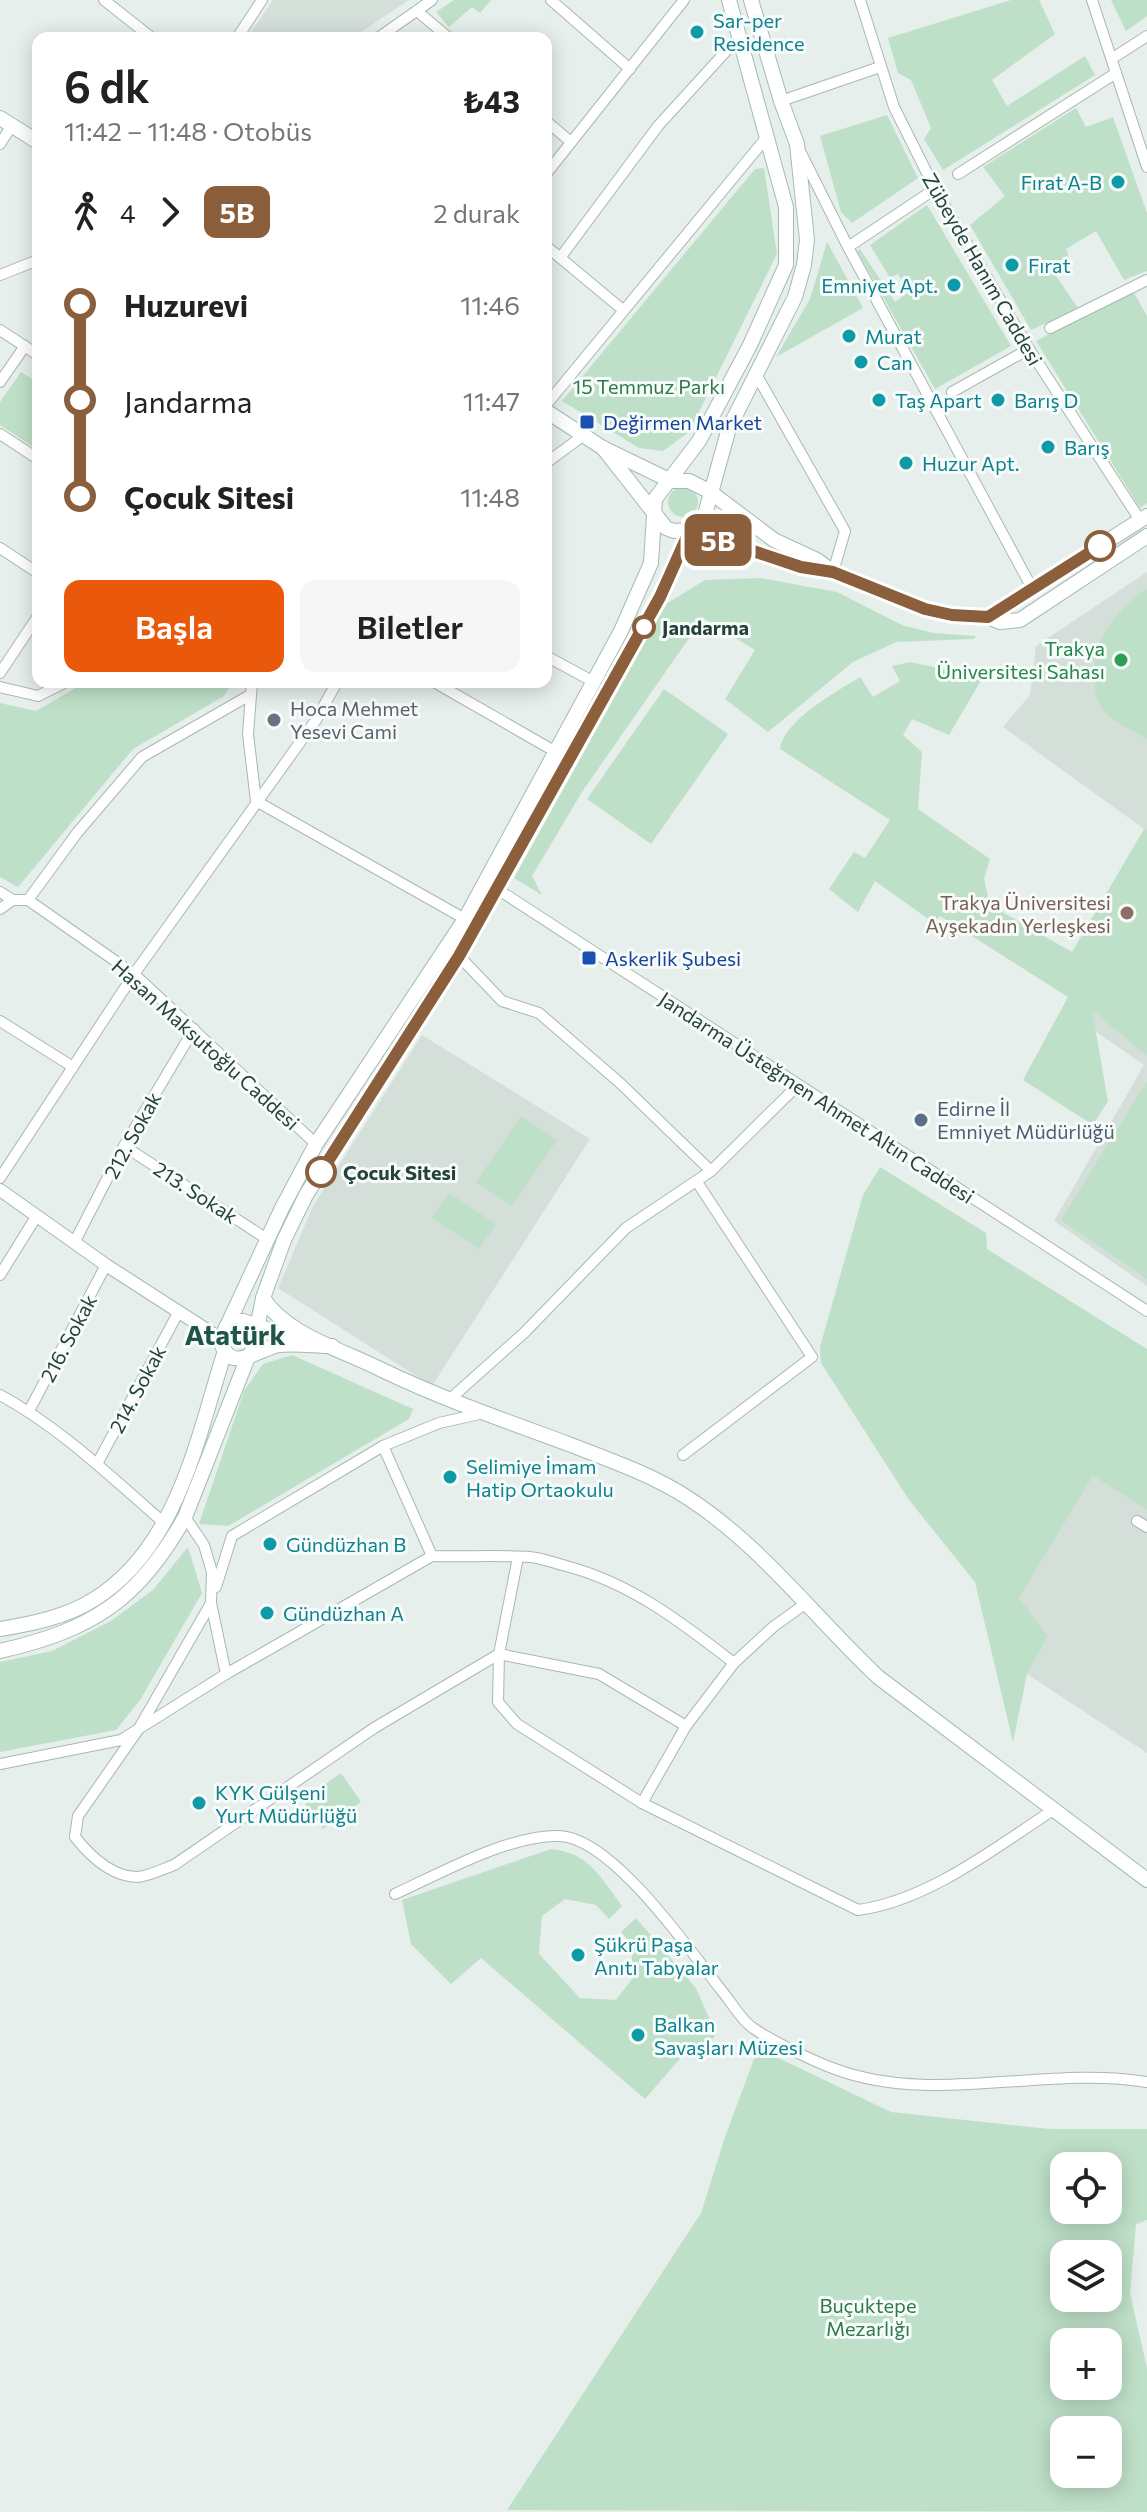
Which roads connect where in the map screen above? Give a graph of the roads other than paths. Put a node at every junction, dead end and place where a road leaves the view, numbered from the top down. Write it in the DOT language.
graph roads {
  1 [pos="104,0"];
  2 [pos="262,0"];
  3 [pos="432,0"];
  4 [pos="551,0"];
  5 [pos="684,0"];
  6 [pos="729,0"];
  7 [pos="751,0"];
  8 [pos="860,0"];
  9 [pos="1092,0"];
  10 [pos="417,11"];
  11 [pos="144,32"];
  12 [pos="241,32"];
  13 [pos="387,32"];
  14 [pos="442,32"];
  15 [pos="1147,36"];
  16 [pos="739,37"];
  17 [pos="1113,58"];
  18 [pos="880,67"];
  19 [pos="630,69"];
  20 [pos="1116,73"];
  21 [pos="781,101"];
  22 [pos="6,121"];
  23 [pos="552,126"];
  24 [pos="32,138"];
  25 [pos="766,138"];
  26 [pos="571,142"];
  27 [pos="0,144"];
  28 [pos="797,144"];
  29 [pos="552,166"];
  30 [pos="1147,167"];
  31 [pos="958,174"];
  32 [pos="935,189"];
  33 [pos="848,247"];
  34 [pos="552,251"];
  35 [pos="560,258"];
  36 [pos="32,262"];
  37 [pos="0,275"];
  38 [pos="1147,280"];
  39 [pos="623,310"];
  40 [pos="1050,328"];
  41 [pos="0,330"];
  42 [pos="25,346"];
  43 [pos="1029,349"];
  44 [pos="32,351"];
  45 [pos="756,374"];
  46 [pos="0,382"];
  47 [pos="952,392"];
  48 [pos="552,400"];
  49 [pos="552,412"];
  50 [pos="0,434"];
  51 [pos="584,435"];
  52 [pos="603,448"];
  53 [pos="32,455"];
  54 [pos="552,459"];
  55 [pos="671,481"];
  56 [pos="709,491"];
  57 [pos="656,515"];
  58 [pos="1145,526"];
  59 [pos="690,530"];
  60 [pos="0,548"];
  61 [pos="32,569"];
  62 [pos="833,572"];
  63 [pos="1033,590"];
  64 [pos="988,617"];
  65 [pos="32,624"];
  66 [pos="552,659"];
  67 [pos="3,660"];
  68 [pos="0,673"];
  69 [pos="594,682"];
  70 [pos="0,687"];
  71 [pos="54,688"];
  72 [pos="251,688"];
  73 [pos="334,688"];
  74 [pos="444,688"];
  75 [pos="250,695"];
  76 [pos="556,752"];
  77 [pos="256,801"];
  78 [pos="492,886"];
  79 [pos="0,892"];
  80 [pos="13,900"];
  81 [pos="28,900"];
  82 [pos="0,909"];
  83 [pos="465,919"];
  84 [pos="459,956"];
  85 [pos="134,974"];
  86 [pos="0,1021"];
  87 [pos="194,1029"];
  88 [pos="73,1067"];
  89 [pos="798,1085"];
  90 [pos="316,1144"];
  91 [pos="124,1146"];
  92 [pos="711,1171"];
  93 [pos="0,1178"];
  94 [pos="697,1182"];
  95 [pos="0,1190"];
  96 [pos="36,1217"];
  97 [pos="267,1239"];
  98 [pos="74,1243"];
  99 [pos="106,1265"];
  100 [pos="0,1275"];
  101 [pos="263,1298"];
  102 [pos="1147,1311"];
  103 [pos="178,1313"];
  104 [pos="257,1328"];
  105 [pos="224,1339"];
  106 [pos="315,1346"];
  107 [pos="332,1346"];
  108 [pos="248,1357"];
  109 [pos="0,1395"];
  110 [pos="449,1400"];
  111 [pos="29,1411"];
  112 [pos="484,1413"];
  113 [pos="383,1446"];
  114 [pos="683,1455"];
  115 [pos="97,1464"];
  116 [pos="185,1517"];
  117 [pos="164,1523"];
  118 [pos="432,1556"];
  119 [pos="518,1557"];
  120 [pos="211,1603"];
  121 [pos="805,1604"];
  122 [pos="0,1629"];
  123 [pos="0,1651"];
  124 [pos="499,1654"];
  125 [pos="734,1663"];
  126 [pos="226,1674"];
  127 [pos="686,1726"];
  128 [pos="138,1730"];
  129 [pos="0,1764"];
  130 [pos="642,1803"];
  131 [pos="1053,1810"];
  132 [pos="1147,1880"];
  133 [pos="395,1894"];
  134 [pos="1147,2082"];
  1 -- 11 [label="street"];
  2 -- 12 [label="street"];
  3 -- 10 [label="street"];
  4 -- 19 [label="street"];
  5 -- 19 [label="street"];
  6 -- 16 [label="main road"];
  7 -- 21 [label="main road"];
  8 -- 18 [label="street, Zübeyde Hanım Caddesi"];
  9 -- 17 [label="street"];
  10 -- 13 [label="street"];
  10 -- 14 [label="street"];
  15 -- 17 [label="street"];
  16 -- 25 [label="main road"];
  16 -- 35 [label="street"];
  17 -- 20 [label="street"];
  18 -- 21 [label="street"];
  18 -- 32 [label="street, Zübeyde Hanım Caddesi"];
  19 -- 26 [label="street"];
  20 -- 30 [label="street"];
  20 -- 31 [label="street"];
  21 -- 28 [label="main road"];
  22 -- 24 [label="main road"];
  22 -- 27 [label="street"];
  23 -- 26 [label="street"];
  25 -- 39 [label="street"];
  25 -- 55 [label="main road"];
  26 -- 29 [label="street"];
  28 -- 33 [label="street"];
  28 -- 45 [label="main road"];
  32 -- 33 [label="street"];
  32 -- 43 [label="street, Zübeyde Hanım Caddesi"];
  33 -- 63 [label="street"];
  34 -- 35 [label="street"];
  35 -- 39 [label="street"];
  36 -- 37 [label="street"];
  38 -- 40 [label="street"];
  39 -- 48 [label="street"];
  41 -- 42 [label="street"];
  42 -- 44 [label="street"];
  42 -- 46 [label="street"];
  43 -- 47 [label="street"];
  43 -- 58 [label="street, Zübeyde Hanım Caddesi"];
  45 -- 56 [label="main road"];
  45 -- 62 [label="street"];
  49 -- 51 [label="main road"];
  50 -- 53 [label="street"];
  51 -- 52 [label="main road"];
  51 -- 54 [label="street"];
  52 -- 55 [label="main road"];
  52 -- 57 [label="main road"];
  55 -- 56 [label="main road"];
  55 -- 57 [label="main road"];
  56 -- 59 [label="main road"];
  56 -- 62 [label="main road"];
  57 -- 59 [label="main road"];
  57 -- 69 [label="main road"];
  58 -- 63 [label="main road"];
  58 -- 64 [label="main road"];
  59 -- 62 [label="main road"];
  59 -- 78 [label="main road"];
  60 -- 61 [label="street"];
  62 -- 64 [label="main road"];
  63 -- 64 [label="main road"];
  65 -- 67 [label="street"];
  66 -- 69 [label="street"];
  67 -- 68 [label="street"];
  69 -- 76 [label="main road"];
  70 -- 71 [label="street"];
  72 -- 75 [label="street"];
  73 -- 77 [label="street"];
  74 -- 76 [label="street"];
  75 -- 77 [label="street"];
  75 -- 81 [label="street"];
  76 -- 78 [label="main road"];
  77 -- 83 [label="street"];
  77 -- 85 [label="street"];
  78 -- 83 [label="main road"];
  78 -- 84 [label="main road"];
  78 -- 89 [label="street, Jandarma Üsteğmen Ahmet Altın Caddesi"];
  79 -- 80 [label="street"];
  80 -- 81 [label="street"];
  80 -- 82 [label="street"];
  81 -- 85 [label="street, Hasan Maksutoğlu Caddesi"];
  83 -- 90 [label="main road"];
  84 -- 92 [label="street"];
  84 -- 101 [label="main road"];
  85 -- 87 [label="street, Hasan Maksutoğlu Caddesi"];
  85 -- 88 [label="street"];
  86 -- 88 [label="street"];
  87 -- 90 [label="street, Hasan Maksutoğlu Caddesi"];
  87 -- 91 [label="street, 212. Sokak"];
  88 -- 93 [label="street"];
  89 -- 92 [label="street"];
  89 -- 102 [label="street, Jandarma Üsteğmen Ahmet Altın Caddesi"];
  90 -- 97 [label="main road"];
  91 -- 97 [label="street, 213. Sokak"];
  91 -- 98 [label="street, 212. Sokak"];
  92 -- 94 [label="street"];
  94 -- 110 [label="street"];
  94 -- 114 [label="street"];
  95 -- 96 [label="street"];
  96 -- 98 [label="street"];
  96 -- 100 [label="street"];
  97 -- 105 [label="main road"];
  98 -- 99 [label="street"];
  99 -- 103 [label="street"];
  99 -- 111 [label="street, 216. Sokak"];
  101 -- 104 [label="main road"];
  101 -- 107 [label="main road"];
  103 -- 105 [label="street"];
  103 -- 115 [label="street, 214. Sokak"];
  104 -- 105 [label="main road"];
  104 -- 106 [label="main road"];
  104 -- 108 [label="main road"];
  105 -- 108 [label="main road"];
  105 -- 117 [label="main road"];
  106 -- 107 [label="main road"];
  106 -- 108 [label="main road"];
  107 -- 110 [label="main road"];
  108 -- 116 [label="main road"];
  109 -- 111 [label="street"];
  110 -- 112 [label="main road"];
  111 -- 115 [label="street"];
  112 -- 113 [label="street"];
  112 -- 121 [label="main road"];
  113 -- 118 [label="street"];
  113 -- 120 [label="street"];
  115 -- 117 [label="street"];
  116 -- 120 [label="street"];
  116 -- 123 [label="main road"];
  117 -- 122 [label="main road"];
  118 -- 119 [label="street"];
  118 -- 126 [label="street"];
  119 -- 124 [label="street"];
  119 -- 125 [label="street"];
  120 -- 126 [label="street"];
  120 -- 128 [label="street"];
  121 -- 125 [label="street"];
  121 -- 131 [label="main road"];
  124 -- 127 [label="street"];
  124 -- 128 [label="street"];
  124 -- 130 [label="street"];
  125 -- 127 [label="street"];
  126 -- 128 [label="street"];
  127 -- 130 [label="street"];
  128 -- 129 [label="street"];
  130 -- 131 [label="street"];
  131 -- 132 [label="main road"];
  133 -- 134 [label="street"];
}
